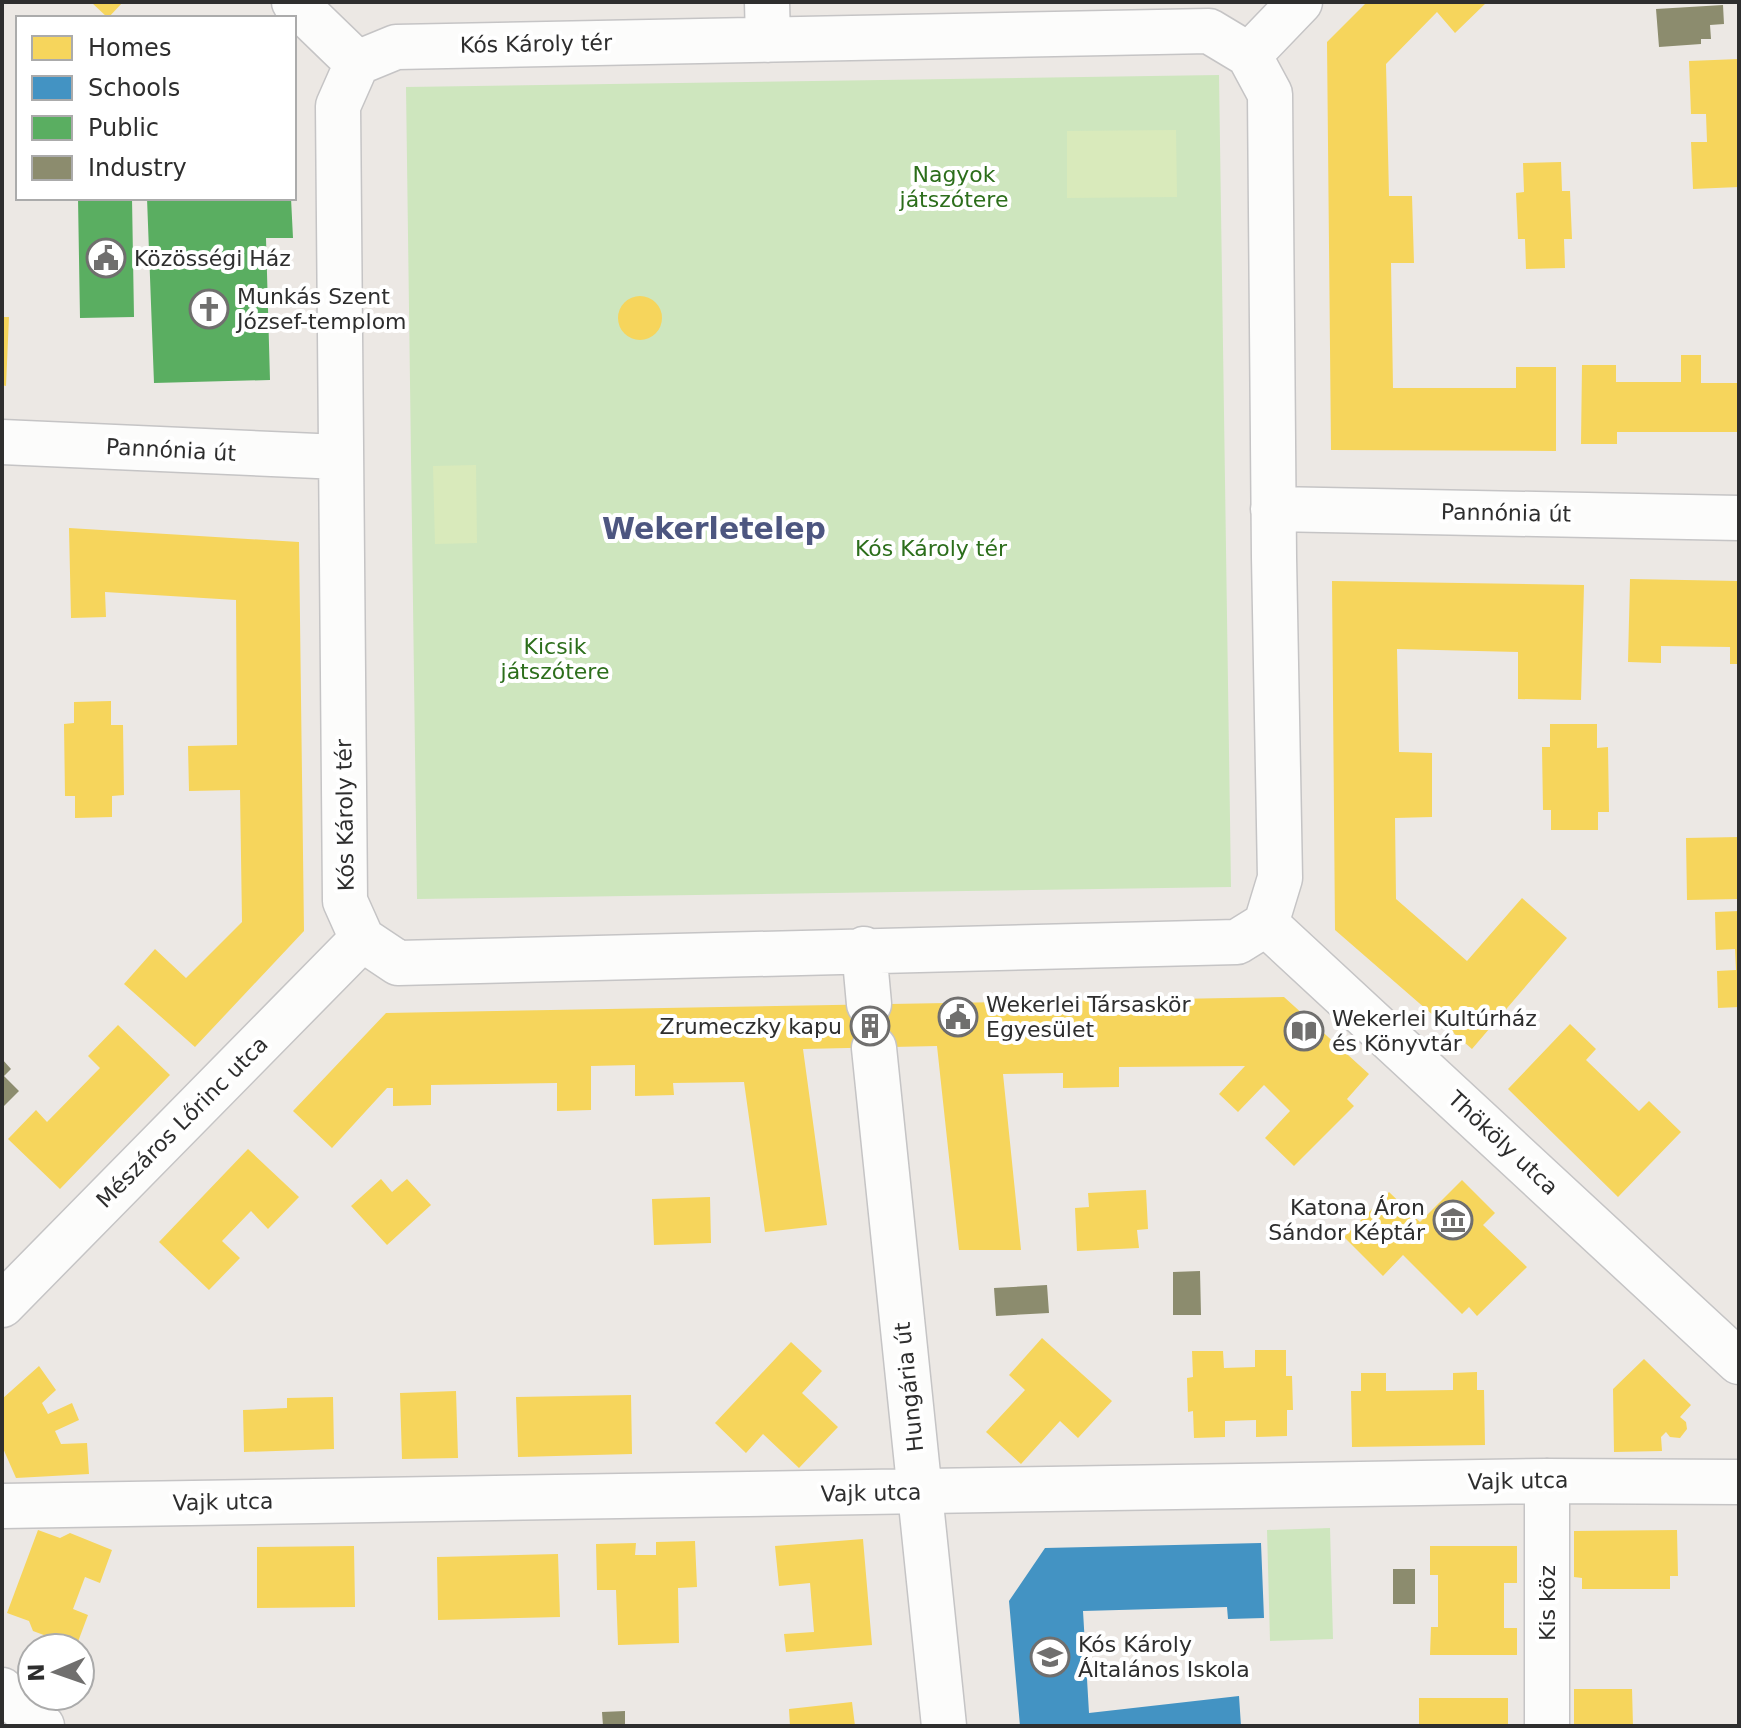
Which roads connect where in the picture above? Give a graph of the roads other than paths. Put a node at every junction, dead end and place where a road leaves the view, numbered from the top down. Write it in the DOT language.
graph roads {
  1 [pos="294,2"];
  2 [pos="1300,2"];
  3 [pos="768,21"];
  4 [pos="1249,55"];
  5 [pos="357,63"];
  6 [pos="2,442"];
  7 [pos="340,457"];
  8 [pos="1273,509"];
  9 [pos="1739,518"];
  10 [pos="1266,924"];
  11 [pos="362,939"];
  12 [pos="864,949"];
  13 [pos="869,1004"];
  14 [pos="874,1048"];
  15 [pos="2,1305"];
  16 [pos="1739,1362"];
  17 [pos="1547,1481"];
  18 [pos="1739,1482"];
  19 [pos="920,1492"];
  20 [pos="2,1506"];
  21 [pos="2,1690"];
  22 [pos="42,1726"];
  23 [pos="944,1726"];
  24 [pos="1547,1726"];
  1 -- 5 [label="street"];
  2 -- 4 [label="street"];
  3 -- 4 [label="street, Kós Károly tér"];
  3 -- 5 [label="street, Kós Károly tér"];
  4 -- 8 [label="street"];
  5 -- 7 [label="street, Kós Károly tér"];
  6 -- 7 [label="street, Pannónia út"];
  7 -- 11 [label="street, Kós Károly tér"];
  8 -- 9 [label="street, Pannónia út"];
  8 -- 10 [label="street"];
  10 -- 12 [label="street"];
  10 -- 16 [label="street, Thököly utca"];
  11 -- 12 [label="street"];
  11 -- 15 [label="street, Mészáros Lőrinc utca"];
  12 -- 13 [label="street"];
  14 -- 19 [label="street, Hungária út"];
  17 -- 18 [label="street, Vajk utca"];
  17 -- 19 [label="street, Vajk utca"];
  17 -- 24 [label="street, Kis köz"];
  19 -- 20 [label="street, Vajk utca"];
  19 -- 23 [label="street, Hungária út"];
  21 -- 22 [label="street"];
}
